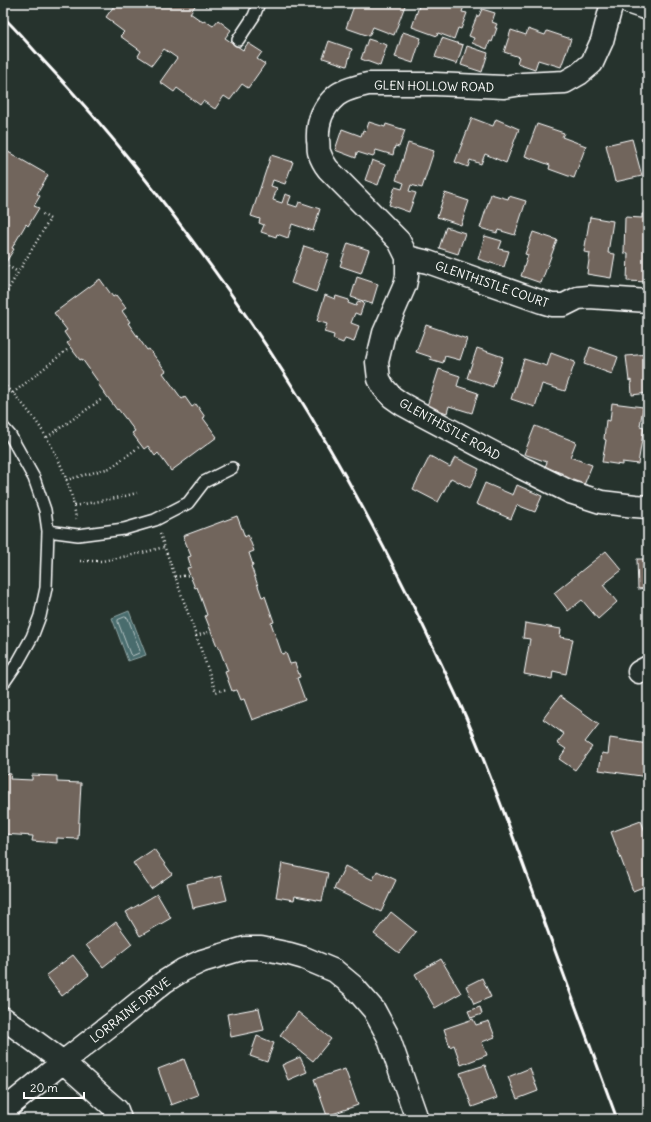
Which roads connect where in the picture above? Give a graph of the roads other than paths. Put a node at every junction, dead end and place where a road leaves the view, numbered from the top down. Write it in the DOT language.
graph roads {
  1 [pos="259,3"];
  2 [pos="612,3"];
  3 [pos="630,3"];
  4 [pos="648,9"];
  5 [pos="238,40"];
  6 [pos="407,257"];
  7 [pos="648,301"];
  8 [pos="3,427"];
  9 [pos="232,468"];
  10 [pos="648,507"];
  11 [pos="48,531"];
  12 [pos="3,684"];
  13 [pos="3,1018"];
  14 [pos="63,1062"];
  15 [pos="3,1111"];
  16 [pos="120,1119"];
  17 [pos="417,1119"];
  1 -- 5 [label="lane"];
  2 -- 6 [label="street, GLEN HOLLOW ROAD"];
  3 -- 4 [label="street"];
  6 -- 7 [label="street, GLENTHISTLE COURT"];
  6 -- 10 [label="street, GLENTHISTLE ROAD"];
  8 -- 11 [label="lane"];
  9 -- 11 [label="lane"];
  11 -- 12 [label="lane"];
  13 -- 14 [label="street"];
  14 -- 15 [label="street, LORRAINE DRIVE"];
  14 -- 16 [label="street"];
  14 -- 17 [label="street, LORRAINE DRIVE"];
}
